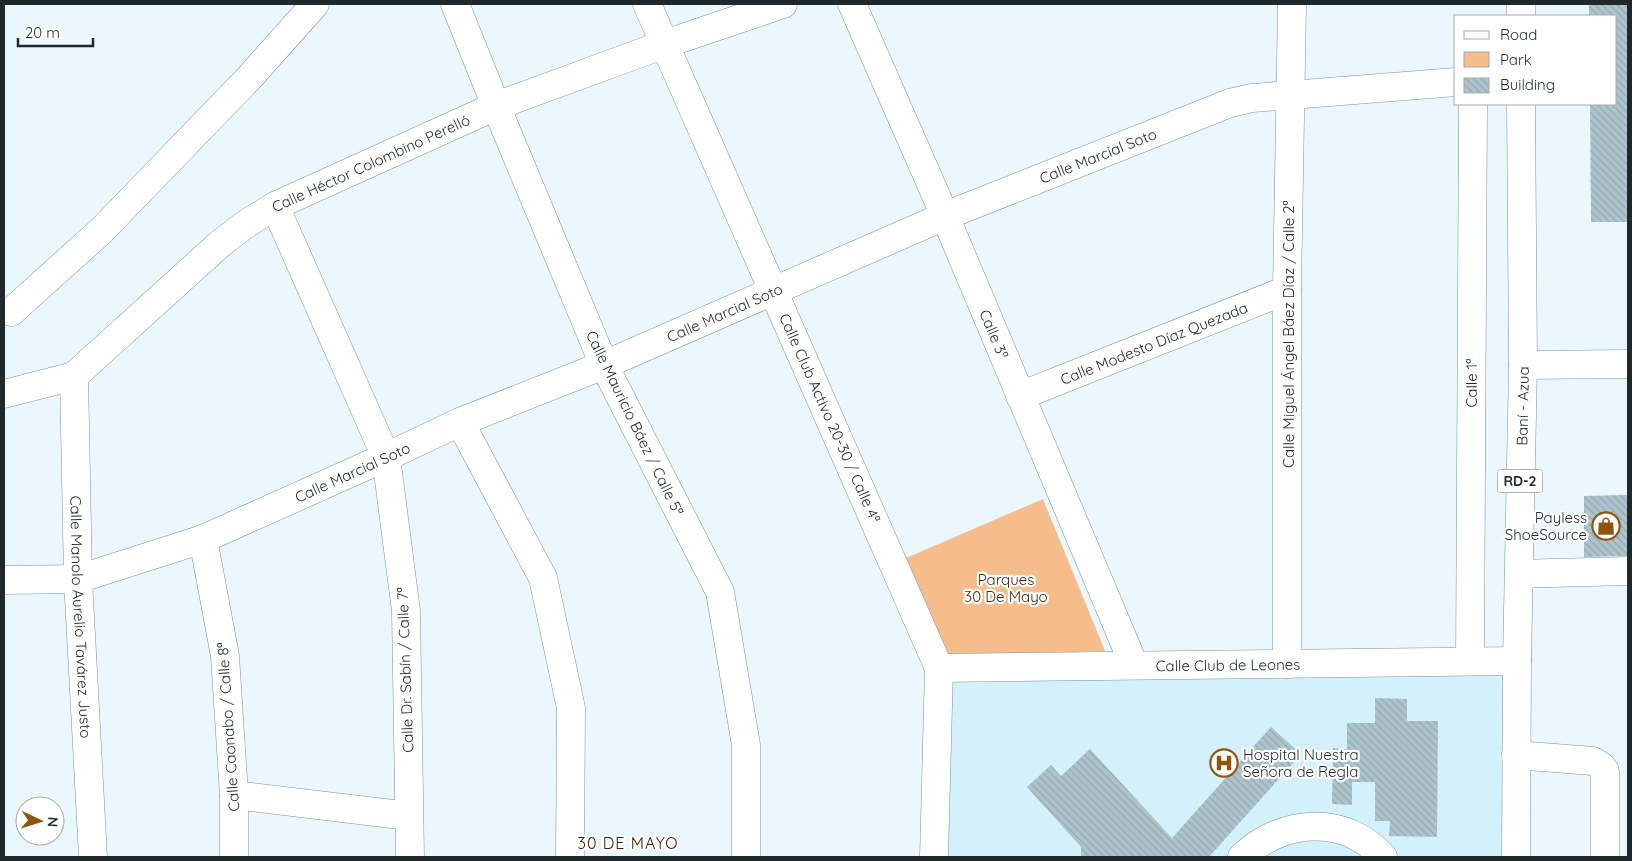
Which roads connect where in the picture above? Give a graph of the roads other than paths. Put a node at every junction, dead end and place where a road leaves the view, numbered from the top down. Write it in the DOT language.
graph roads {
  1 [pos="315,4"];
  2 [pos="455,4"];
  3 [pos="647,4"];
  4 [pos="783,4"];
  5 [pos="852,4"];
  6 [pos="1292,4"];
  7 [pos="665,44"];
  8 [pos="1454,82"];
  9 [pos="1291,96"];
  10 [pos="1473,105"];
  11 [pos="1521,105"];
  12 [pos="496,106"];
  13 [pos="275,206"];
  14 [pos="945,216"];
  15 [pos="1287,290"];
  16 [pos="774,292"];
  17 [pos="11,312"];
  18 [pos="1628,364"];
  19 [pos="604,365"];
  20 [pos="1523,365"];
  21 [pos="74,376"];
  22 [pos="4,394"];
  23 [pos="1020,396"];
  24 [pos="460,422"];
  25 [pos="386,457"];
  26 [pos="203,539"];
  27 [pos="1628,571"];
  28 [pos="1518,574"];
  29 [pos="78,579"];
  30 [pos="4,580"];
  31 [pos="1517,661"];
  32 [pos="1470,662"];
  33 [pos="1287,664"];
  34 [pos="1134,666"];
  35 [pos="939,668"];
  36 [pos="1516,755"];
  37 [pos="234,795"];
  38 [pos="408,816"];
  39 [pos="93,857"];
  40 [pos="234,857"];
  41 [pos="410,857"];
  42 [pos="570,857"];
  43 [pos="746,857"];
  44 [pos="934,857"];
  45 [pos="1242,857"];
  46 [pos="1383,857"];
  47 [pos="1516,857"];
  48 [pos="1605,857"];
  1 -- 17 [label="street"];
  2 -- 12 [label="street, Calle Mauricio Báez / Calle 5ª"];
  3 -- 7 [label="street, Calle Club Activo 20-30 / Calle 4ª"];
  4 -- 7 [label="street, Calle Héctor Colombino Perelló"];
  5 -- 14 [label="street, Calle 3ª"];
  6 -- 9 [label="street, Calle Miguel Ángel Báez Díaz / Calle 2ª"];
  7 -- 12 [label="street, Calle Héctor Colombino Perelló"];
  7 -- 16 [label="street, Calle Club Activo 20-30 / Calle 4ª"];
  8 -- 9 [label="street, Calle Marcial Soto"];
  9 -- 14 [label="street, Calle Marcial Soto"];
  9 -- 15 [label="street, Calle Miguel Ángel Báez Díaz / Calle 2ª"];
  10 -- 32 [label="street, Calle 1ª"];
  11 -- 20 [label="street, Baní - Azua / RD-2"];
  12 -- 13 [label="street, Calle Héctor Colombino Perelló"];
  12 -- 19 [label="street, Calle Mauricio Báez / Calle 5ª"];
  13 -- 21 [label="street, Calle Héctor Colombino Perelló"];
  13 -- 25 [label="street, Calle Dr. Sabín / Calle 7ª"];
  14 -- 16 [label="street, Calle Marcial Soto"];
  14 -- 23 [label="street, Calle 3ª"];
  15 -- 23 [label="street, Calle Modesto Díaz Quezada"];
  15 -- 33 [label="street, Calle Miguel Ángel Báez Díaz / Calle 2ª"];
  16 -- 19 [label="street, Calle Marcial Soto"];
  16 -- 35 [label="street, Calle Club Activo 20-30 / Calle 4ª"];
  18 -- 20 [label="street"];
  19 -- 24 [label="street, Calle Marcial Soto"];
  19 -- 43 [label="street, Calle Mauricio Báez / Calle 5ª"];
  20 -- 28 [label="street, Baní - Azua / RD-2"];
  21 -- 22 [label="street, Calle Héctor Colombino Perelló"];
  21 -- 29 [label="street, Calle Manolo Aurelio Tavárez Justo"];
  23 -- 34 [label="street, Calle 3ª"];
  24 -- 25 [label="street, Calle Marcial Soto"];
  24 -- 42 [label="street"];
  25 -- 26 [label="street, Calle Marcial Soto"];
  25 -- 38 [label="street, Calle Dr. Sabín / Calle 7ª"];
  26 -- 29 [label="street, Calle Marcial Soto"];
  26 -- 37 [label="street, Calle Caonabo / Calle 8ª"];
  27 -- 28 [label="street"];
  28 -- 31 [label="street, Baní - Azua / RD-2"];
  29 -- 30 [label="street, Calle Marcial Soto"];
  29 -- 39 [label="street, Calle Manolo Aurelio Tavárez Justo"];
  31 -- 32 [label="street, Calle Club de Leones"];
  31 -- 36 [label="street, Baní - Azua / RD-2"];
  32 -- 33 [label="street, Calle Club de Leones"];
  33 -- 34 [label="street, Calle Club de Leones"];
  34 -- 35 [label="street, Calle Club de Leones"];
  35 -- 44 [label="street"];
  36 -- 47 [label="street, Baní - Azua / RD-2"];
  36 -- 48 [label="street"];
  37 -- 38 [label="street"];
  37 -- 40 [label="street, Calle Caonabo / Calle 8ª"];
  38 -- 41 [label="street, Calle Dr. Sabín / Calle 7ª"];
  45 -- 46 [label="street"];
}
